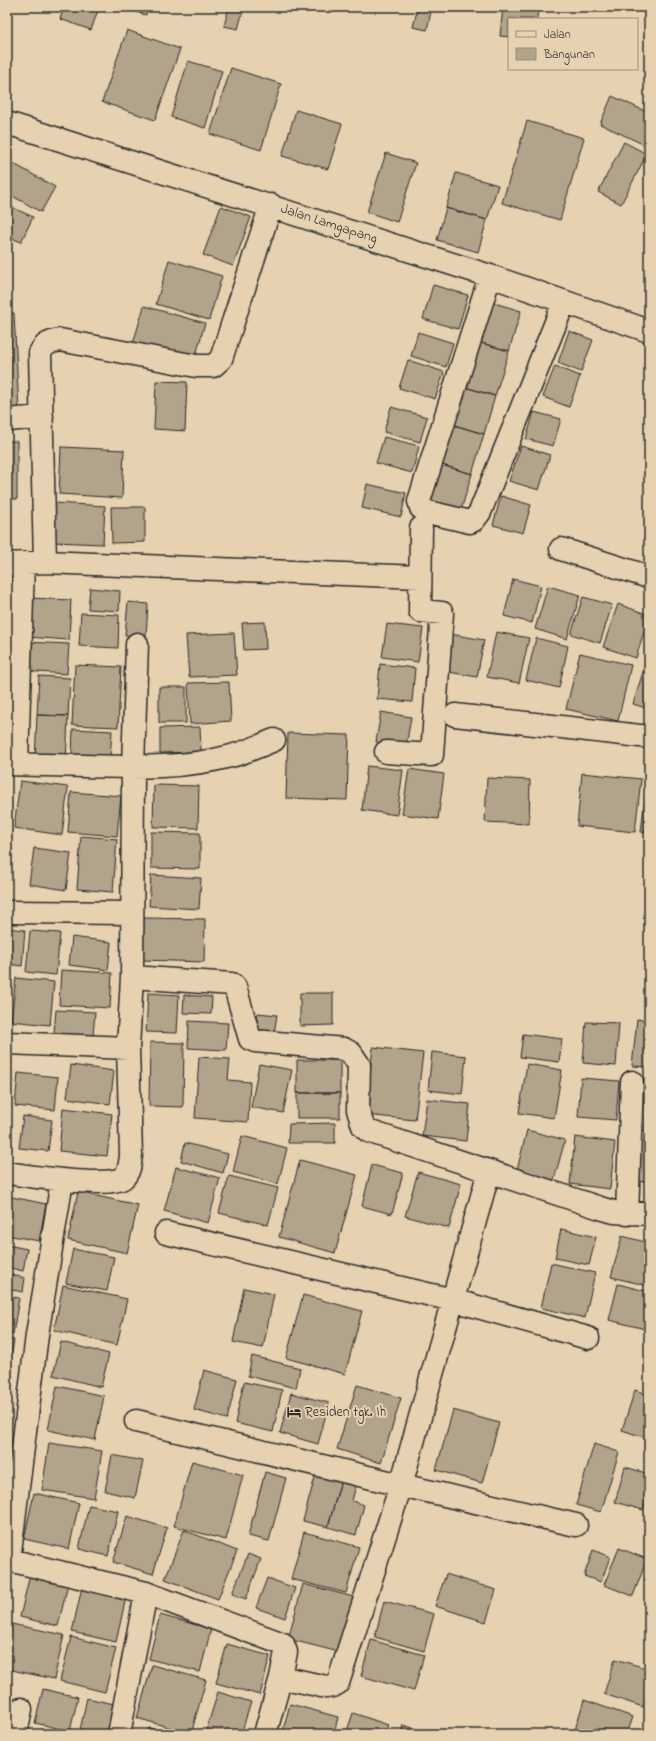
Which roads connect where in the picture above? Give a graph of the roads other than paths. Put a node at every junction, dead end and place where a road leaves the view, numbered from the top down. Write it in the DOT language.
graph roads {
  1 [pos="7,123"];
  2 [pos="271,206"];
  3 [pos="490,276"];
  4 [pos="564,302"];
  5 [pos="649,331"];
  6 [pos="42,417"];
  7 [pos="7,420"];
  8 [pos="421,528"];
  9 [pos="561,548"];
  10 [pos="45,562"];
  11 [pos="15,564"];
  12 [pos="420,577"];
  13 [pos="649,578"];
  14 [pos="136,644"];
  15 [pos="455,715"];
  16 [pos="649,737"];
  17 [pos="274,740"];
  18 [pos="386,752"];
  19 [pos="12,764"];
  20 [pos="133,768"];
  21 [pos="7,912"];
  22 [pos="132,913"];
  23 [pos="132,977"];
  24 [pos="7,1043"];
  25 [pos="128,1048"];
  26 [pos="632,1082"];
  27 [pos="489,1171"];
  28 [pos="7,1173"];
  29 [pos="62,1181"];
  30 [pos="627,1214"];
  31 [pos="649,1214"];
  32 [pos="166,1232"];
  33 [pos="453,1300"];
  34 [pos="588,1338"];
  35 [pos="136,1421"];
  36 [pos="401,1485"];
  37 [pos="576,1525"];
  38 [pos="8,1564"];
  39 [pos="146,1593"];
  40 [pos="281,1677"];
  41 [pos="22,1709"];
  42 [pos="16,1734"];
  43 [pos="118,1734"];
  44 [pos="265,1734"];
  1 -- 2 [label="street, Jalan Lamgapang"];
  2 -- 3 [label="street, Jalan Lamgapang"];
  2 -- 6 [label="street"];
  3 -- 4 [label="street, Jalan Lamgapang"];
  3 -- 4 [label="street"];
  4 -- 5 [label="street, Jalan Lamgapang"];
  6 -- 7 [label="street"];
  6 -- 10 [label="street"];
  8 -- 12 [label="street"];
  9 -- 13 [label="street"];
  10 -- 11 [label="street"];
  10 -- 12 [label="street"];
  11 -- 19 [label="street"];
  12 -- 18 [label="street"];
  14 -- 20 [label="street"];
  15 -- 16 [label="street"];
  17 -- 20 [label="street"];
  19 -- 20 [label="street"];
  20 -- 22 [label="street"];
  21 -- 22 [label="street"];
  22 -- 23 [label="street"];
  23 -- 25 [label="street"];
  23 -- 27 [label="street"];
  24 -- 25 [label="street"];
  25 -- 29 [label="street"];
  26 -- 30 [label="street"];
  27 -- 30 [label="street"];
  27 -- 33 [label="street"];
  28 -- 29 [label="street"];
  29 -- 38 [label="street"];
  30 -- 31 [label="street"];
  32 -- 33 [label="street"];
  33 -- 34 [label="street"];
  33 -- 36 [label="street"];
  35 -- 36 [label="street"];
  36 -- 37 [label="street"];
  36 -- 40 [label="street"];
  38 -- 39 [label="street"];
  39 -- 40 [label="street"];
  39 -- 43 [label="street"];
  40 -- 44 [label="street"];
  41 -- 42 [label="street"];
}
